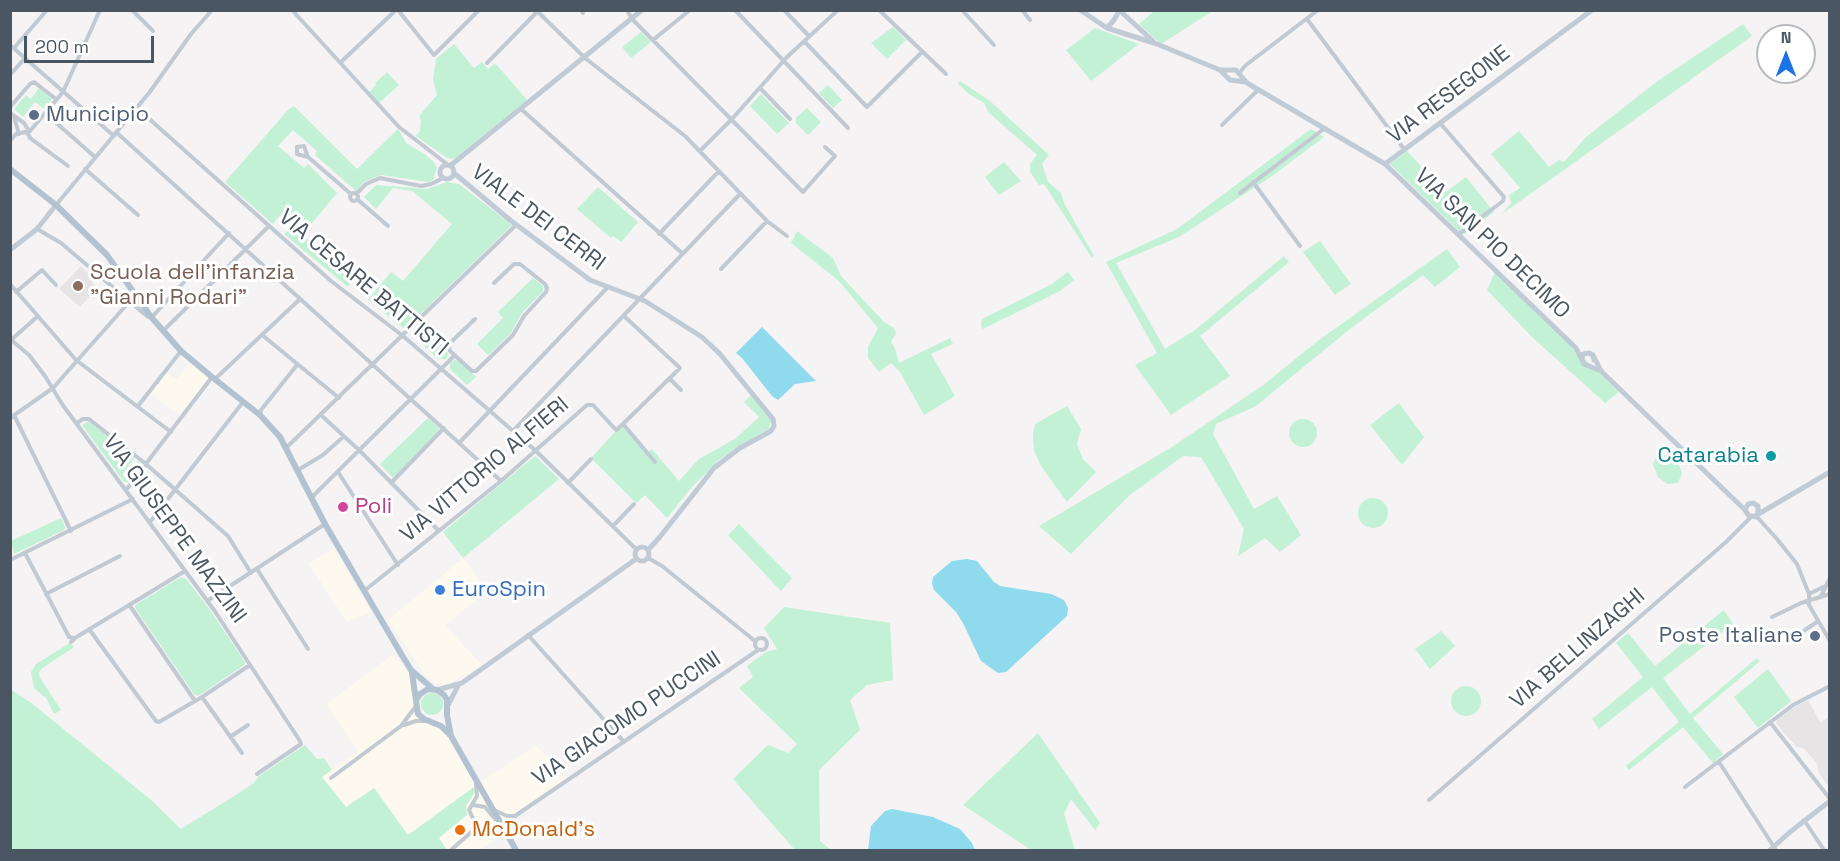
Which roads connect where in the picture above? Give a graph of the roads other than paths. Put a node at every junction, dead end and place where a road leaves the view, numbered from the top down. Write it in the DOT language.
graph roads {
  1 [pos="48,10"];
  2 [pos="100,10"];
  3 [pos="132,10"];
  4 [pos="212,10"];
  5 [pos="397,10"];
  6 [pos="479,10"];
  7 [pos="627,10"];
  8 [pos="642,10"];
  9 [pos="690,10"];
  10 [pos="735,10"];
  11 [pos="784,10"];
  12 [pos="838,10"];
  13 [pos="879,10"];
  14 [pos="962,10"];
  15 [pos="1022,10"];
  16 [pos="1080,10"];
  17 [pos="1318,10"];
  18 [pos="1592,10"];
  19 [pos="295,11"];
  20 [pos="536,11"];
  21 [pos="1119,11"];
  22 [pos="632,19"];
  23 [pos="1307,19"];
  24 [pos="1030,20"];
  25 [pos="1107,28"];
  26 [pos="153,31"];
  27 [pos="809,36"];
  28 [pos="653,40"];
  29 [pos="804,42"];
  30 [pos="1157,44"];
  31 [pos="994,45"];
  32 [pos="12,47"];
  33 [pos="922,52"];
  34 [pos="25,58"];
  35 [pos="585,58"];
  36 [pos="783,61"];
  37 [pos="341,62"];
  38 [pos="487,63"];
  39 [pos="1220,70"];
  40 [pos="1236,73"];
  41 [pos="946,74"];
  42 [pos="10,75"];
  43 [pos="1227,77"];
  44 [pos="760,88"];
  45 [pos="1259,90"];
  46 [pos="63,92"];
  47 [pos="56,99"];
  48 [pos="10,107"];
  49 [pos="136,109"];
  50 [pos="521,109"];
  51 [pos="45,113"];
  52 [pos="12,115"];
  53 [pos="732,119"];
  54 [pos="790,119"];
  55 [pos="1440,123"];
  56 [pos="1222,125"];
  57 [pos="848,128"];
  58 [pos="1325,128"];
  59 [pos="28,132"];
  60 [pos="19,134"];
  61 [pos="115,134"];
  62 [pos="10,141"];
  63 [pos="825,147"];
  64 [pos="1404,149"];
  65 [pos="700,152"];
  66 [pos="95,157"];
  67 [pos="308,157"];
  68 [pos="440,160"];
  69 [pos="1385,164"];
  70 [pos="68,166"];
  71 [pos="10,168"];
  72 [pos="441,168"];
  73 [pos="452,168"];
  74 [pos="85,169"];
  75 [pos="719,171"];
  76 [pos="440,178"];
  77 [pos="1253,182"];
  78 [pos="1240,193"];
  79 [pos="354,194"];
  80 [pos="740,194"];
  81 [pos="56,205"];
  82 [pos="138,215"];
  83 [pos="767,221"];
  84 [pos="516,225"];
  85 [pos="269,226"];
  86 [pos="388,226"];
  87 [pos="37,229"];
  88 [pos="229,233"];
  89 [pos="659,234"];
  90 [pos="1459,234"];
  91 [pos="787,236"];
  92 [pos="1300,246"];
  93 [pos="10,249"];
  94 [pos="246,249"];
  95 [pos="683,254"];
  96 [pos="721,269"];
  97 [pos="494,283"];
  98 [pos="10,284"];
  99 [pos="56,285"];
  100 [pos="607,288"];
  101 [pos="16,292"];
  102 [pos="300,299"];
  103 [pos="640,299"];
  104 [pos="129,302"];
  105 [pos="624,315"];
  106 [pos="38,316"];
  107 [pos="475,319"];
  108 [pos="154,320"];
  109 [pos="163,331"];
  110 [pos="262,335"];
  111 [pos="403,336"];
  112 [pos="11,340"];
  113 [pos="1576,348"];
  114 [pos="181,351"];
  115 [pos="455,355"];
  116 [pos="1592,355"];
  117 [pos="76,360"];
  118 [pos="1584,362"];
  119 [pos="373,364"];
  120 [pos="297,365"];
  121 [pos="440,368"];
  122 [pos="1601,371"];
  123 [pos="213,379"];
  124 [pos="670,379"];
  125 [pos="53,388"];
  126 [pos="681,390"];
  127 [pos="339,398"];
  128 [pos="411,399"];
  129 [pos="244,402"];
  130 [pos="138,406"];
  131 [pos="490,411"];
  132 [pos="260,415"];
  133 [pos="12,416"];
  134 [pos="321,416"];
  135 [pos="77,423"];
  136 [pos="623,424"];
  137 [pos="444,428"];
  138 [pos="513,431"];
  139 [pos="171,432"];
  140 [pos="344,437"];
  141 [pos="459,443"];
  142 [pos="285,448"];
  143 [pos="360,451"];
  144 [pos="536,451"];
  145 [pos="591,459"];
  146 [pos="655,462"];
  147 [pos="146,464"];
  148 [pos="298,470"];
  149 [pos="338,472"];
  150 [pos="1830,472"];
  151 [pos="501,481"];
  152 [pos="391,483"];
  153 [pos="568,483"];
  154 [pos="126,490"];
  155 [pos="175,490"];
  156 [pos="312,497"];
  157 [pos="133,499"];
  158 [pos="634,504"];
  159 [pos="1774,504"];
  160 [pos="1750,514"];
  161 [pos="150,522"];
  162 [pos="325,524"];
  163 [pos="613,526"];
  164 [pos="71,531"];
  165 [pos="439,531"];
  166 [pos="636,549"];
  167 [pos="648,550"];
  168 [pos="25,553"];
  169 [pos="120,556"];
  170 [pos="648,558"];
  171 [pos="636,559"];
  172 [pos="10,560"];
  173 [pos="398,565"];
  174 [pos="257,569"];
  175 [pos="185,571"];
  176 [pos="251,573"];
  177 [pos="1830,578"];
  178 [pos="1824,587"];
  179 [pos="364,592"];
  180 [pos="46,594"];
  181 [pos="1809,594"];
  182 [pos="1830,594"];
  183 [pos="1820,597"];
  184 [pos="207,601"];
  185 [pos="1809,603"];
  186 [pos="130,606"];
  187 [pos="1772,617"];
  188 [pos="1817,622"];
  189 [pos="90,629"];
  190 [pos="528,634"];
  191 [pos="1799,634"];
  192 [pos="755,641"];
  193 [pos="1830,642"];
  194 [pos="308,649"];
  195 [pos="758,650"];
  196 [pos="250,665"];
  197 [pos="411,670"];
  198 [pos="462,683"];
  199 [pos="1830,686"];
  200 [pos="435,689"];
  201 [pos="202,697"];
  202 [pos="195,701"];
  203 [pos="416,703"];
  204 [pos="447,708"];
  205 [pos="428,721"];
  206 [pos="1770,722"];
  207 [pos="248,725"];
  208 [pos="401,726"];
  209 [pos="451,736"];
  210 [pos="230,737"];
  211 [pos="624,742"];
  212 [pos="242,753"];
  213 [pos="1719,762"];
  214 [pos="257,774"];
  215 [pos="330,778"];
  216 [pos="475,778"];
  217 [pos="1685,787"];
  218 [pos="1430,800"];
  219 [pos="1830,800"];
  220 [pos="472,806"];
  221 [pos="494,810"];
  222 [pos="515,816"];
  223 [pos="1804,820"];
  224 [pos="505,829"];
  225 [pos="512,841"];
  226 [pos="1773,849"];
  227 [pos="451,850"];
  228 [pos="516,850"];
  229 [pos="1824,850"];
  1 -- 32 [label="street"];
  2 -- 46 [label="street"];
  3 -- 26 [label="street"];
  4 -- 49 [label="street"];
  5 -- 6 [label="street"];
  5 -- 37 [label="street"];
  7 -- 22 [label="street"];
  8 -- 22 [label="street"];
  9 -- 28 [label="street"];
  10 -- 36 [label="street"];
  11 -- 27 [label="street"];
  12 -- 27 [label="street"];
  13 -- 33 [label="street"];
  14 -- 31 [label="street"];
  15 -- 24 [label="street"];
  16 -- 25 [label="street"];
  17 -- 23 [label="street"];
  18 -- 55 [label="street, VIA RESEGONE"];
  19 -- 37 [label="street"];
  20 -- 35 [label="street"];
  20 -- 38 [label="street"];
  21 -- 25 [label="street"];
  21 -- 30 [label="street"];
  22 -- 28 [label="street"];
  22 -- 35 [label="street"];
  23 -- 40 [label="street"];
  23 -- 64 [label="street"];
  25 -- 30 [label="street"];
  27 -- 29 [label="street"];
  28 -- 53 [label="street"];
  29 -- 33 [label="street"];
  29 -- 36 [label="street"];
  30 -- 39 [label="street"];
  32 -- 34 [label="street"];
  33 -- 41 [label="street"];
  34 -- 42 [label="street"];
  34 -- 46 [label="street"];
  35 -- 50 [label="street"];
  35 -- 65 [label="street"];
  36 -- 44 [label="street"];
  36 -- 57 [label="street"];
  37 -- 68 [label="street"];
  39 -- 40 [label="street"];
  39 -- 43 [label="street"];
  40 -- 43 [label="street"];
  40 -- 43 [label="street"];
  40 -- 45 [label="street, VIA SAN PIO DECIMO"];
  44 -- 53 [label="street"];
  44 -- 54 [label="street"];
  45 -- 56 [label="street"];
  45 -- 58 [label="street, VIA SAN PIO DECIMO"];
  46 -- 47 [label="street"];
  46 -- 61 [label="street"];
  47 -- 48 [label="street"];
  47 -- 51 [label="street"];
  49 -- 61 [label="street"];
  49 -- 85 [label="street, VIA CESARE BATTISTI"];
  50 -- 73 [label="street"];
  50 -- 89 [label="street"];
  51 -- 59 [label="street"];
  51 -- 66 [label="street"];
  52 -- 59 [label="street"];
  52 -- 60 [label="street"];
  53 -- 63 [label="street"];
  53 -- 65 [label="street"];
  55 -- 64 [label="street, VIA RESEGONE"];
  55 -- 90 [label="street"];
  58 -- 69 [label="street, VIA SAN PIO DECIMO"];
  58 -- 77 [label="street"];
  59 -- 60 [label="street"];
  59 -- 70 [label="street"];
  60 -- 62 [label="street"];
  61 -- 66 [label="street"];
  61 -- 88 [label="street"];
  64 -- 69 [label="street, VIA RESEGONE"];
  65 -- 75 [label="street"];
  66 -- 74 [label="street"];
  67 -- 79 [label="street"];
  68 -- 72 [label="street"];
  68 -- 73 [label="street"];
  69 -- 90 [label="street, VIA SAN PIO DECIMO"];
  71 -- 81 [label="main road"];
  72 -- 73 [label="street"];
  72 -- 76 [label="street"];
  73 -- 76 [label="street"];
  73 -- 84 [label="street, VIALE DEI CERRI"];
  74 -- 81 [label="street"];
  74 -- 82 [label="street"];
  75 -- 80 [label="street"];
  75 -- 89 [label="street"];
  76 -- 79 [label="street"];
  77 -- 78 [label="street"];
  77 -- 92 [label="street"];
  79 -- 86 [label="street"];
  80 -- 83 [label="street"];
  80 -- 95 [label="street"];
  81 -- 87 [label="street"];
  81 -- 108 [label="main road"];
  83 -- 91 [label="street"];
  83 -- 96 [label="street"];
  84 -- 100 [label="street, VIALE DEI CERRI"];
  84 -- 111 [label="street"];
  85 -- 94 [label="street"];
  85 -- 111 [label="street, VIA CESARE BATTISTI"];
  87 -- 93 [label="street"];
  87 -- 104 [label="street"];
  88 -- 94 [label="street"];
  88 -- 108 [label="street"];
  89 -- 95 [label="street"];
  90 -- 113 [label="street, VIA SAN PIO DECIMO"];
  94 -- 102 [label="street"];
  94 -- 109 [label="street"];
  95 -- 103 [label="street"];
  97 -- 115 [label="street"];
  98 -- 101 [label="street"];
  99 -- 101 [label="street"];
  100 -- 103 [label="street, VIALE DEI CERRI"];
  100 -- 131 [label="street"];
  101 -- 106 [label="street"];
  102 -- 110 [label="street"];
  102 -- 119 [label="street"];
  103 -- 105 [label="street"];
  103 -- 167 [label="street, VIALE DEI CERRI"];
  104 -- 108 [label="street"];
  104 -- 117 [label="street"];
  105 -- 124 [label="street"];
  105 -- 138 [label="street"];
  106 -- 112 [label="street"];
  106 -- 117 [label="street"];
  107 -- 115 [label="street"];
  108 -- 109 [label="main road"];
  109 -- 114 [label="main road"];
  110 -- 120 [label="street"];
  110 -- 123 [label="street"];
  111 -- 119 [label="street"];
  111 -- 121 [label="street, VIA CESARE BATTISTI"];
  112 -- 125 [label="street, VIA GIUSEPPE MAZZINI"];
  113 -- 116 [label="street, VIA SAN PIO DECIMO"];
  113 -- 118 [label="street, VIA SAN PIO DECIMO"];
  114 -- 123 [label="main road"];
  114 -- 130 [label="street"];
  115 -- 121 [label="street"];
  116 -- 118 [label="street"];
  116 -- 118 [label="street"];
  116 -- 122 [label="street"];
  117 -- 125 [label="street"];
  117 -- 130 [label="street"];
  118 -- 122 [label="street"];
  119 -- 127 [label="street"];
  119 -- 128 [label="street"];
  120 -- 127 [label="street"];
  120 -- 132 [label="street"];
  121 -- 128 [label="street"];
  121 -- 131 [label="street, VIA CESARE BATTISTI"];
  122 -- 160 [label="street"];
  123 -- 129 [label="main road"];
  123 -- 139 [label="street"];
  124 -- 126 [label="street"];
  124 -- 136 [label="street"];
  125 -- 133 [label="street"];
  125 -- 135 [label="street, VIA GIUSEPPE MAZZINI"];
  127 -- 134 [label="street"];
  128 -- 137 [label="street"];
  128 -- 143 [label="street"];
  129 -- 132 [label="main road"];
  129 -- 155 [label="street"];
  130 -- 139 [label="street"];
  131 -- 138 [label="street, VIA CESARE BATTISTI"];
  131 -- 141 [label="street"];
  132 -- 142 [label="main road"];
  133 -- 164 [label="street"];
  134 -- 140 [label="street"];
  134 -- 142 [label="street"];
  135 -- 147 [label="street"];
  135 -- 154 [label="street, VIA GIUSEPPE MAZZINI"];
  136 -- 144 [label="street, VIA VITTORIO ALFIERI"];
  136 -- 146 [label="street"];
  137 -- 141 [label="street"];
  137 -- 152 [label="street"];
  138 -- 144 [label="street, VIA CESARE BATTISTI"];
  139 -- 147 [label="street"];
  140 -- 143 [label="street"];
  140 -- 148 [label="street"];
  141 -- 151 [label="street"];
  142 -- 148 [label="main road"];
  143 -- 149 [label="street"];
  143 -- 152 [label="street"];
  144 -- 151 [label="street, VIA VITTORIO ALFIERI"];
  144 -- 153 [label="street, VIA CESARE BATTISTI"];
  145 -- 153 [label="street"];
  147 -- 154 [label="street"];
  147 -- 155 [label="street"];
  148 -- 156 [label="main road"];
  149 -- 156 [label="street"];
  149 -- 173 [label="street"];
  150 -- 159 [label="street"];
  151 -- 165 [label="street, VIA VITTORIO ALFIERI"];
  152 -- 165 [label="street"];
  153 -- 163 [label="street, VIA CESARE BATTISTI"];
  154 -- 157 [label="street, VIA GIUSEPPE MAZZINI"];
  155 -- 161 [label="street"];
  155 -- 176 [label="street"];
  156 -- 162 [label="main road"];
  157 -- 161 [label="street, VIA GIUSEPPE MAZZINI"];
  157 -- 164 [label="street"];
  158 -- 163 [label="street"];
  159 -- 160 [label="street"];
  159 -- 160 [label="street"];
  160 -- 181 [label="street"];
  160 -- 218 [label="street, VIA BELLINZAGHI"];
  161 -- 175 [label="street, VIA GIUSEPPE MAZZINI"];
  162 -- 174 [label="street"];
  162 -- 179 [label="main road"];
  163 -- 166 [label="street, VIA CESARE BATTISTI"];
  164 -- 168 [label="street"];
  165 -- 173 [label="street, VIA VITTORIO ALFIERI"];
  166 -- 167 [label="street"];
  166 -- 171 [label="street"];
  167 -- 170 [label="street"];
  168 -- 172 [label="street"];
  168 -- 180 [label="street"];
  169 -- 180 [label="street"];
  170 -- 171 [label="street"];
  170 -- 192 [label="street"];
  171 -- 190 [label="street"];
  173 -- 179 [label="street, VIA VITTORIO ALFIERI"];
  174 -- 176 [label="street"];
  174 -- 194 [label="street"];
  175 -- 184 [label="street, VIA GIUSEPPE MAZZINI"];
  175 -- 186 [label="street"];
  176 -- 184 [label="street"];
  177 -- 178 [label="street"];
  178 -- 181 [label="street"];
  178 -- 183 [label="street"];
  179 -- 197 [label="main road"];
  180 -- 189 [label="street"];
  181 -- 185 [label="street"];
  182 -- 183 [label="street"];
  183 -- 185 [label="street"];
  184 -- 196 [label="street, VIA GIUSEPPE MAZZINI"];
  185 -- 187 [label="street"];
  185 -- 188 [label="street"];
  186 -- 189 [label="street"];
  186 -- 202 [label="street"];
  188 -- 191 [label="street"];
  188 -- 193 [label="street"];
  189 -- 202 [label="street"];
  190 -- 198 [label="street"];
  190 -- 211 [label="street"];
  192 -- 195 [label="street"];
  192 -- 195 [label="street"];
  195 -- 211 [label="street, VIA GIACOMO PUCCINI"];
  196 -- 201 [label="street"];
  196 -- 214 [label="street, VIA GIUSEPPE MAZZINI"];
  197 -- 200 [label="main road"];
  197 -- 203 [label="main road"];
  198 -- 200 [label="street"];
  198 -- 204 [label="street"];
  199 -- 206 [label="street"];
  200 -- 203 [label="main road"];
  200 -- 204 [label="main road"];
  201 -- 202 [label="street"];
  201 -- 210 [label="street"];
  203 -- 205 [label="main road"];
  203 -- 208 [label="street"];
  204 -- 205 [label="main road"];
  204 -- 209 [label="main road"];
  205 -- 208 [label="street"];
  205 -- 209 [label="main road"];
  206 -- 213 [label="street"];
  206 -- 219 [label="street"];
  207 -- 210 [label="street"];
  208 -- 215 [label="street"];
  209 -- 216 [label="main road"];
  210 -- 212 [label="street"];
  211 -- 222 [label="street, VIA GIACOMO PUCCINI"];
  213 -- 217 [label="street"];
  213 -- 226 [label="street"];
  216 -- 220 [label="street"];
  216 -- 221 [label="main road"];
  219 -- 223 [label="street"];
  220 -- 224 [label="street"];
  220 -- 227 [label="street"];
  221 -- 222 [label="street"];
  221 -- 224 [label="main road"];
  222 -- 225 [label="street"];
  223 -- 226 [label="street"];
  223 -- 229 [label="street"];
  224 -- 225 [label="main road"];
  225 -- 228 [label="main road"];
}
